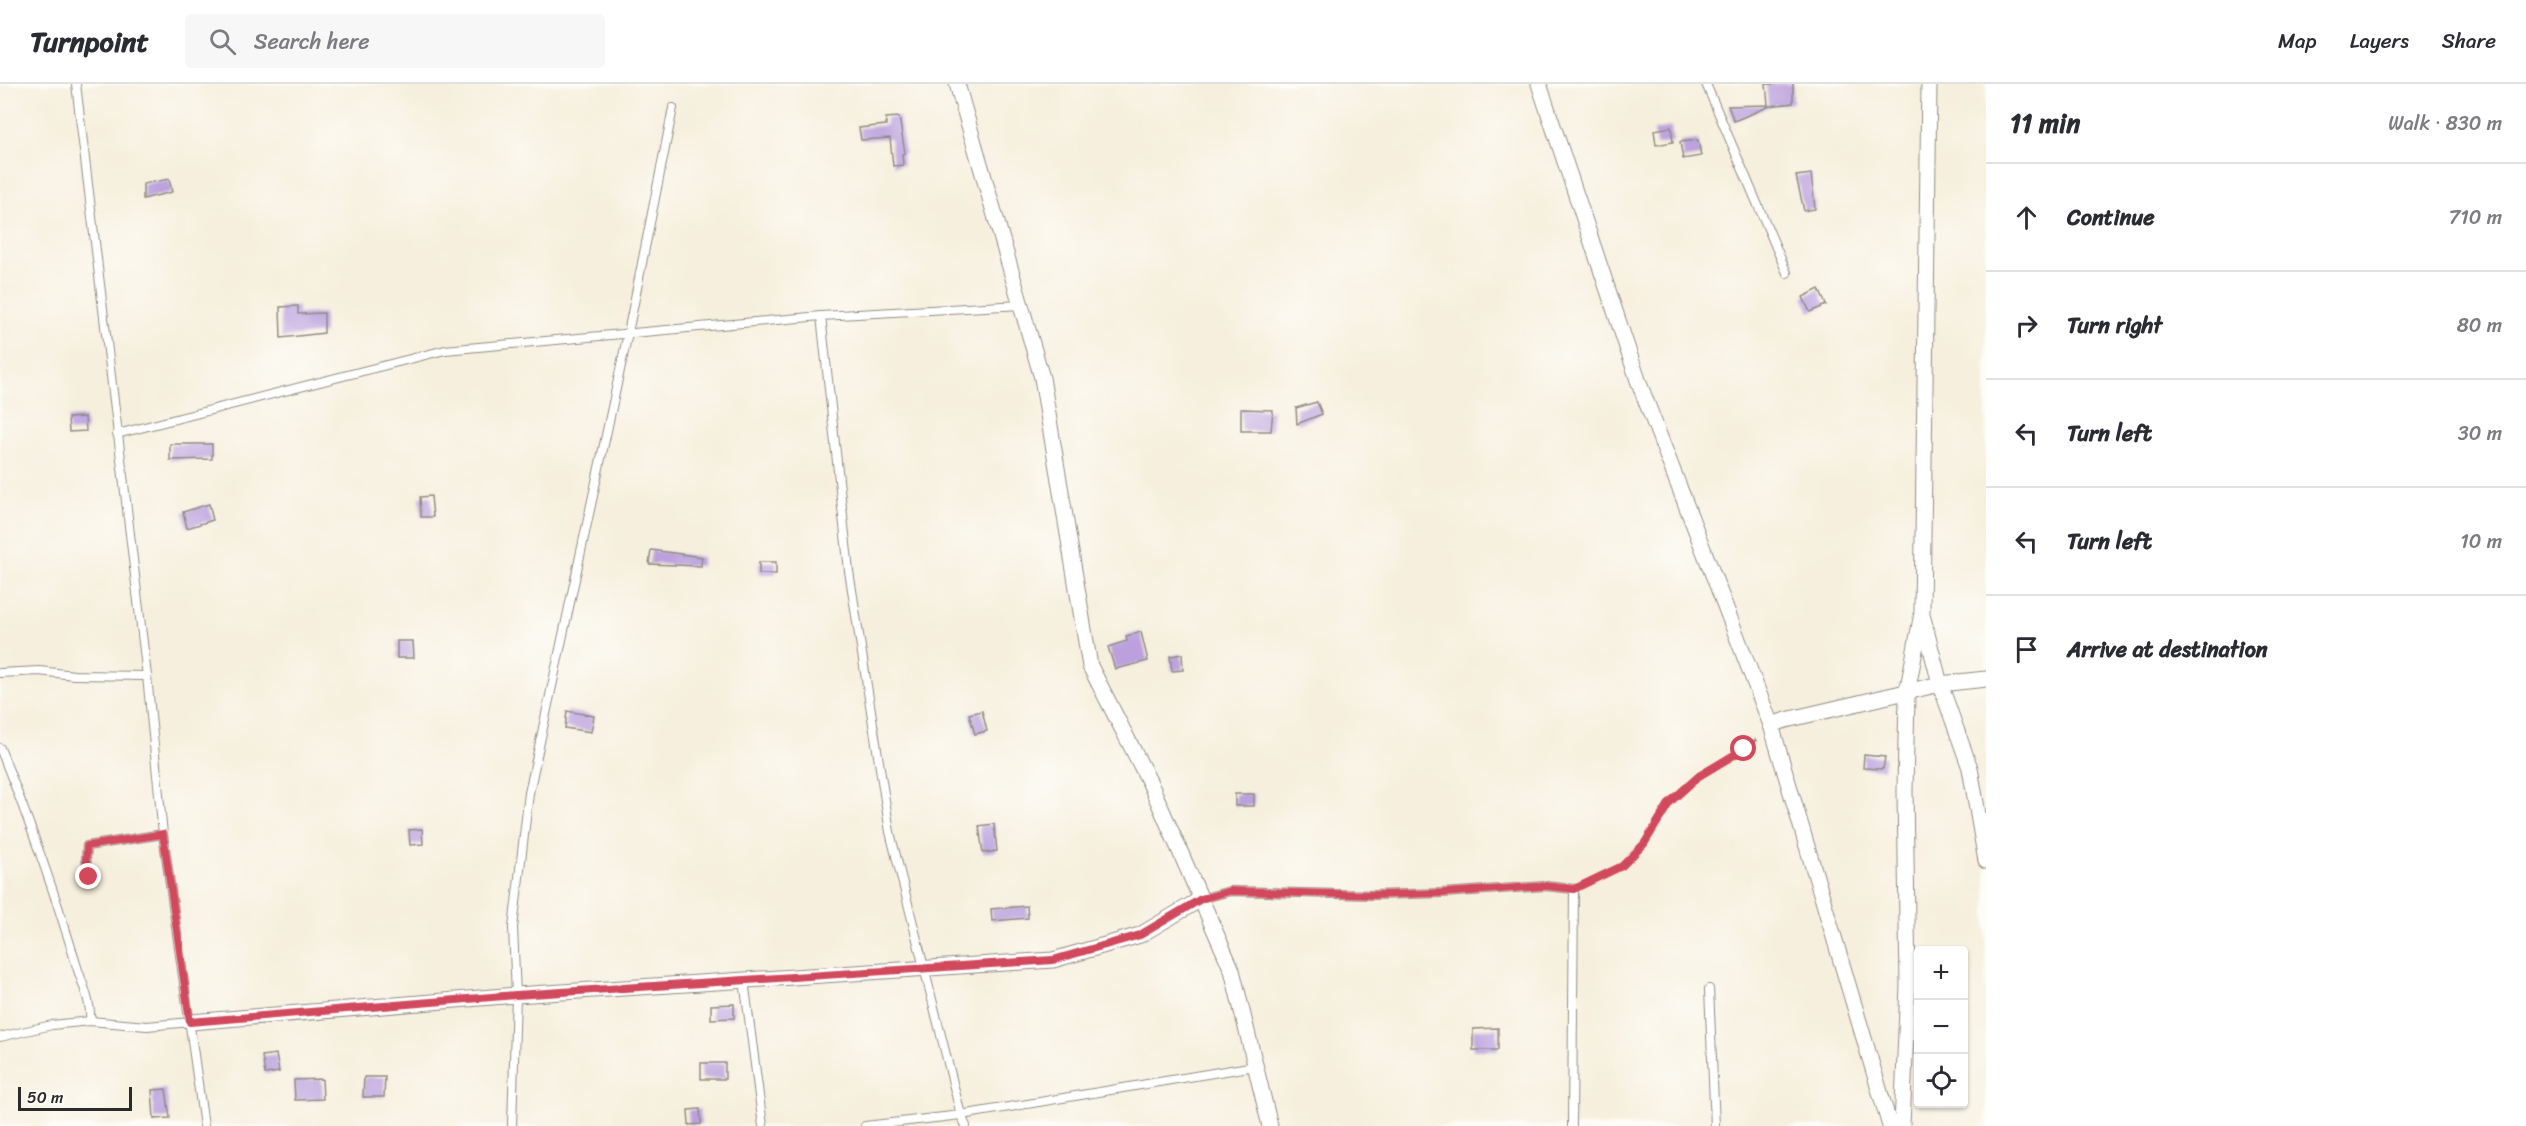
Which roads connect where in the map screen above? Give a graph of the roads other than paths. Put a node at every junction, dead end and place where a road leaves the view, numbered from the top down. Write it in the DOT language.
graph roads {
  1 [pos="76,84"];
  2 [pos="957,84"];
  3 [pos="1539,84"];
  4 [pos="1706,84"];
  5 [pos="1929,84"];
  6 [pos="673,108"];
  7 [pos="1787,273"];
  8 [pos="1021,305"];
  9 [pos="821,316"];
  10 [pos="628,333"];
  11 [pos="117,434"];
  12 [pos="1922,613"];
  13 [pos="0,673"];
  14 [pos="147,676"];
  15 [pos="1986,679"];
  16 [pos="1940,684"];
  17 [pos="1907,693"];
  18 [pos="1771,725"];
  19 [pos="0,748"];
  20 [pos="163,834"];
  21 [pos="1986,861"];
  22 [pos="89,877"];
  23 [pos="1201,899"];
  24 [pos="923,968"];
  25 [pos="744,980"];
  26 [pos="1708,989"];
  27 [pos="516,995"];
  28 [pos="90,1021"];
  29 [pos="190,1022"];
  30 [pos="0,1037"];
  31 [pos="1256,1066"];
  32 [pos="962,1115"];
  33 [pos="204,1126"];
  34 [pos="512,1126"];
  35 [pos="763,1126"];
  36 [pos="865,1126"];
  37 [pos="966,1126"];
  38 [pos="1270,1126"];
  39 [pos="1572,1126"];
  40 [pos="1715,1126"];
  41 [pos="1890,1126"];
  42 [pos="1902,1126"];
  1 -- 11 [label="lane"];
  2 -- 8 [label="street"];
  3 -- 18 [label="street"];
  4 -- 7 [label="lane"];
  5 -- 12 [label="street"];
  6 -- 10 [label="lane"];
  8 -- 9 [label="lane"];
  8 -- 23 [label="street"];
  9 -- 10 [label="lane"];
  9 -- 24 [label="lane"];
  10 -- 11 [label="lane"];
  10 -- 27 [label="lane"];
  11 -- 14 [label="lane"];
  12 -- 16 [label="street"];
  12 -- 17 [label="street"];
  13 -- 14 [label="lane"];
  14 -- 20 [label="lane"];
  15 -- 16 [label="street"];
  16 -- 17 [label="street"];
  16 -- 21 [label="street"];
  17 -- 18 [label="street"];
  17 -- 42 [label="street"];
  18 -- 41 [label="street"];
  19 -- 28 [label="lane"];
  20 -- 22 [label="lane"];
  20 -- 29 [label="lane"];
  23 -- 24 [label="street"];
  23 -- 31 [label="street"];
  23 -- 39 [label="lane"];
  24 -- 25 [label="street"];
  24 -- 32 [label="lane"];
  25 -- 27 [label="street"];
  25 -- 35 [label="lane"];
  26 -- 40 [label="lane"];
  27 -- 29 [label="street"];
  27 -- 34 [label="lane"];
  28 -- 29 [label="lane"];
  28 -- 30 [label="lane"];
  29 -- 33 [label="lane"];
  31 -- 32 [label="lane"];
  31 -- 38 [label="street"];
  32 -- 36 [label="lane"];
  32 -- 37 [label="lane"];
}
